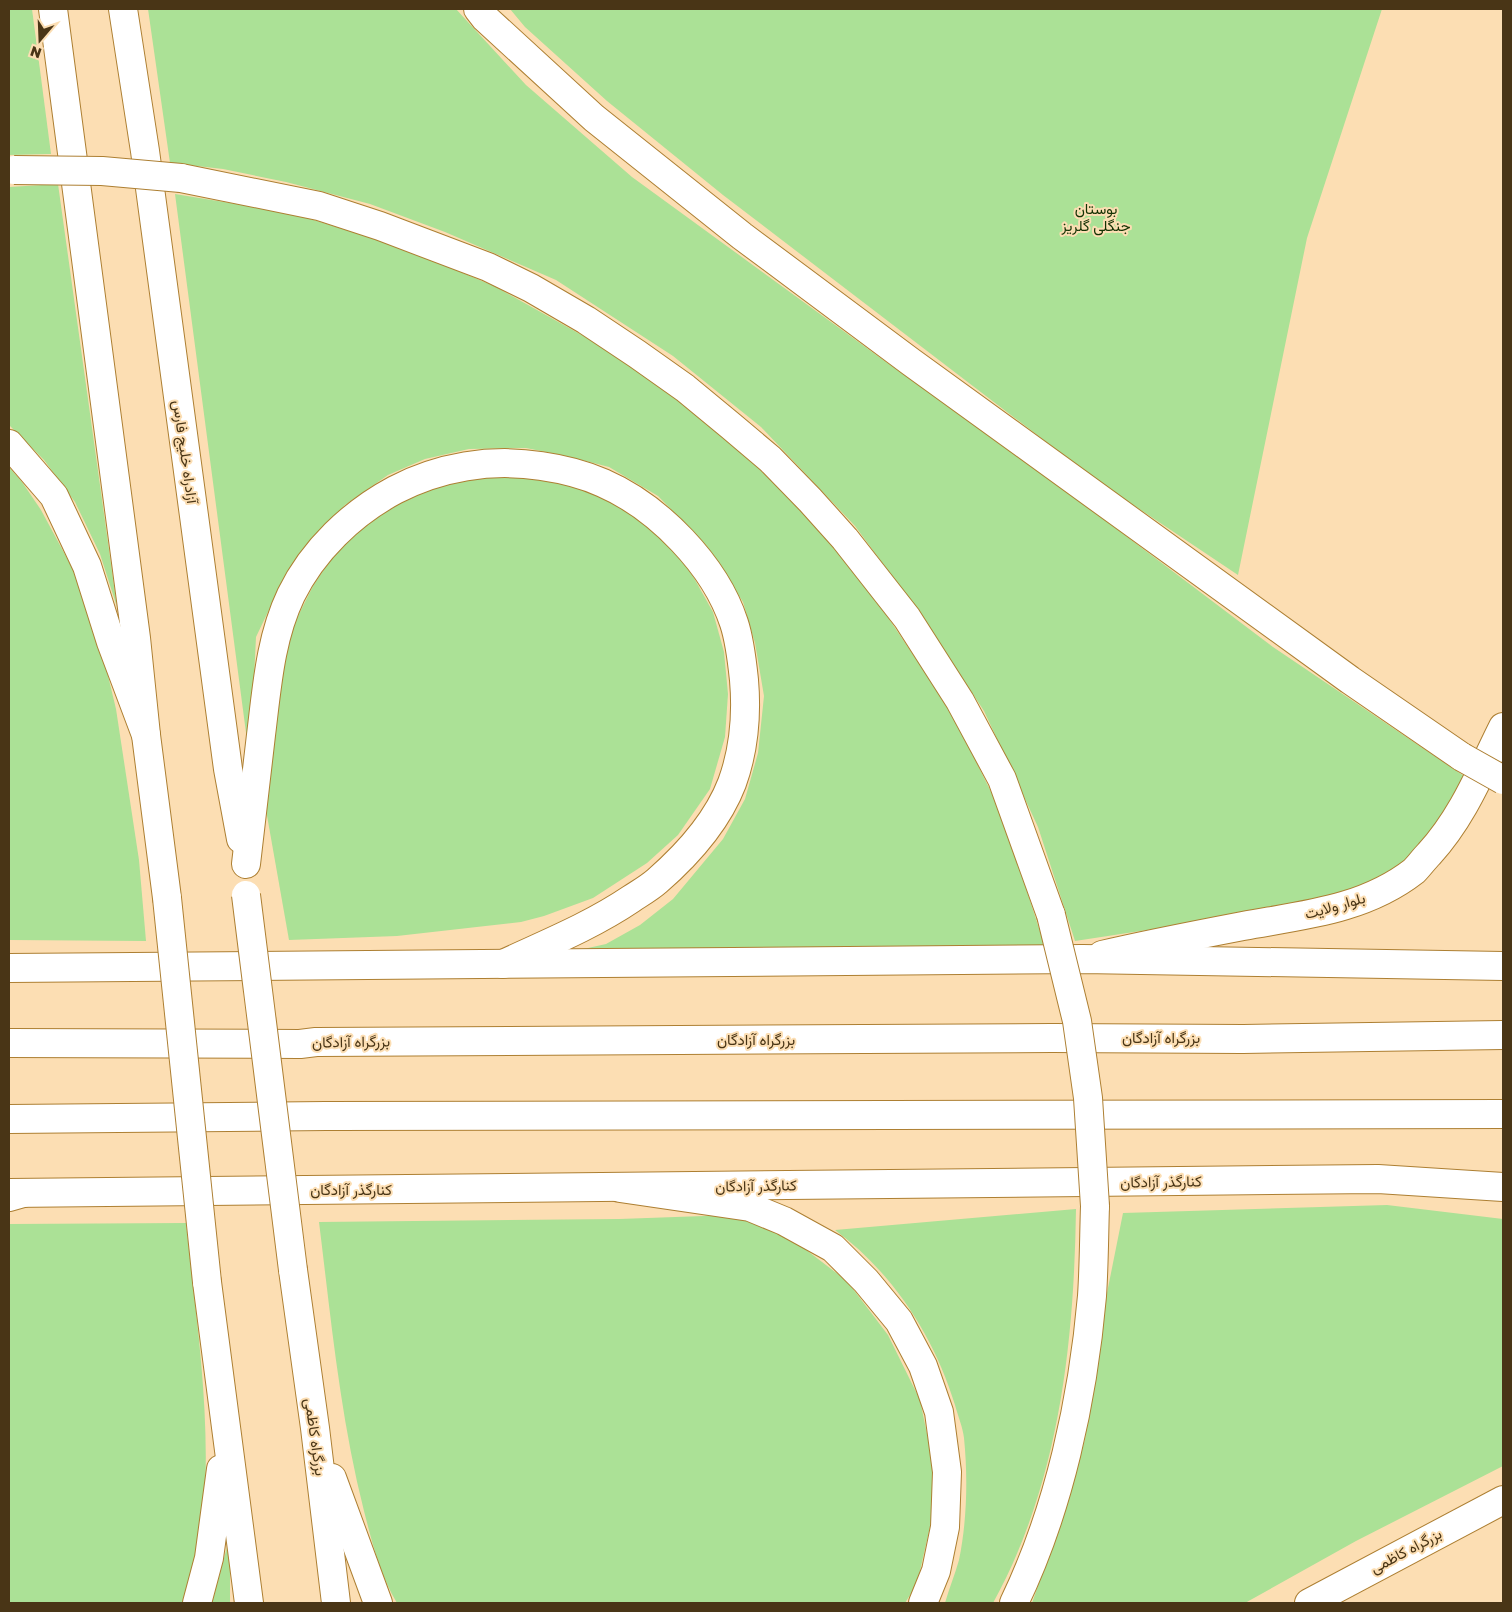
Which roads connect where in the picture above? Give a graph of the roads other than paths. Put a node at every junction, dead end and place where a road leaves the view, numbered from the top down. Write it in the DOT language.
graph roads {
  1 [pos="54,9"];
  2 [pos="123,9"];
  3 [pos="478,9"];
  4 [pos="11,171"];
  5 [pos="9,444"];
  6 [pos="1503,727"];
  7 [pos="146,735"];
  8 [pos="1503,780"];
  9 [pos="246,864"];
  10 [pos="246,895"];
  11 [pos="1083,959"];
  12 [pos="503,964"];
  13 [pos="1503,966"];
  14 [pos="9,968"];
  15 [pos="1503,1035"];
  16 [pos="9,1043"];
  17 [pos="1456,1113"];
  18 [pos="1503,1114"];
  19 [pos="9,1119"];
  20 [pos="1503,1119"];
  21 [pos="1503,1187"];
  22 [pos="620,1188"];
  23 [pos="14,1194"];
  24 [pos="314,1428"];
  25 [pos="226,1430"];
  26 [pos="1503,1500"];
  27 [pos="198,1603"];
  28 [pos="249,1603"];
  29 [pos="336,1603"];
  30 [pos="378,1603"];
  31 [pos="923,1603"];
  32 [pos="1014,1603"];
  33 [pos="1309,1603"];
  1 -- 7 [label="main road"];
  2 -- 9 [label="main road, آزادراه خلیج فارس"];
  3 -- 8 [label="main road, bridge"];
  4 -- 32 [label="main road, bridge"];
  5 -- 7 [label="main road"];
  6 -- 11 [label="main road, بلوار ولایت"];
  7 -- 25 [label="main road, bridge"];
  9 -- 10 [label="main road, آزادراه خلیج فارس"];
  9 -- 12 [label="main road"];
  10 -- 24 [label="main road, بزرگراه کاظمی, bridge"];
  11 -- 12 [label="main road"];
  11 -- 13 [label="main road"];
  12 -- 14 [label="main road"];
  15 -- 16 [label="main road, بزرگراه آزادگان"];
  17 -- 18 [label="main road"];
  17 -- 19 [label="main road"];
  17 -- 20 [label="main road"];
  21 -- 22 [label="main road, کنارگذر آزادگان"];
  22 -- 23 [label="main road, کنارگذر آزادگان"];
  22 -- 31 [label="main road"];
  24 -- 29 [label="main road, بزرگراه کاظمی"];
  24 -- 30 [label="main road"];
  25 -- 27 [label="main road"];
  25 -- 28 [label="main road"];
  26 -- 33 [label="main road, بزرگراه کاظمی"];
}
